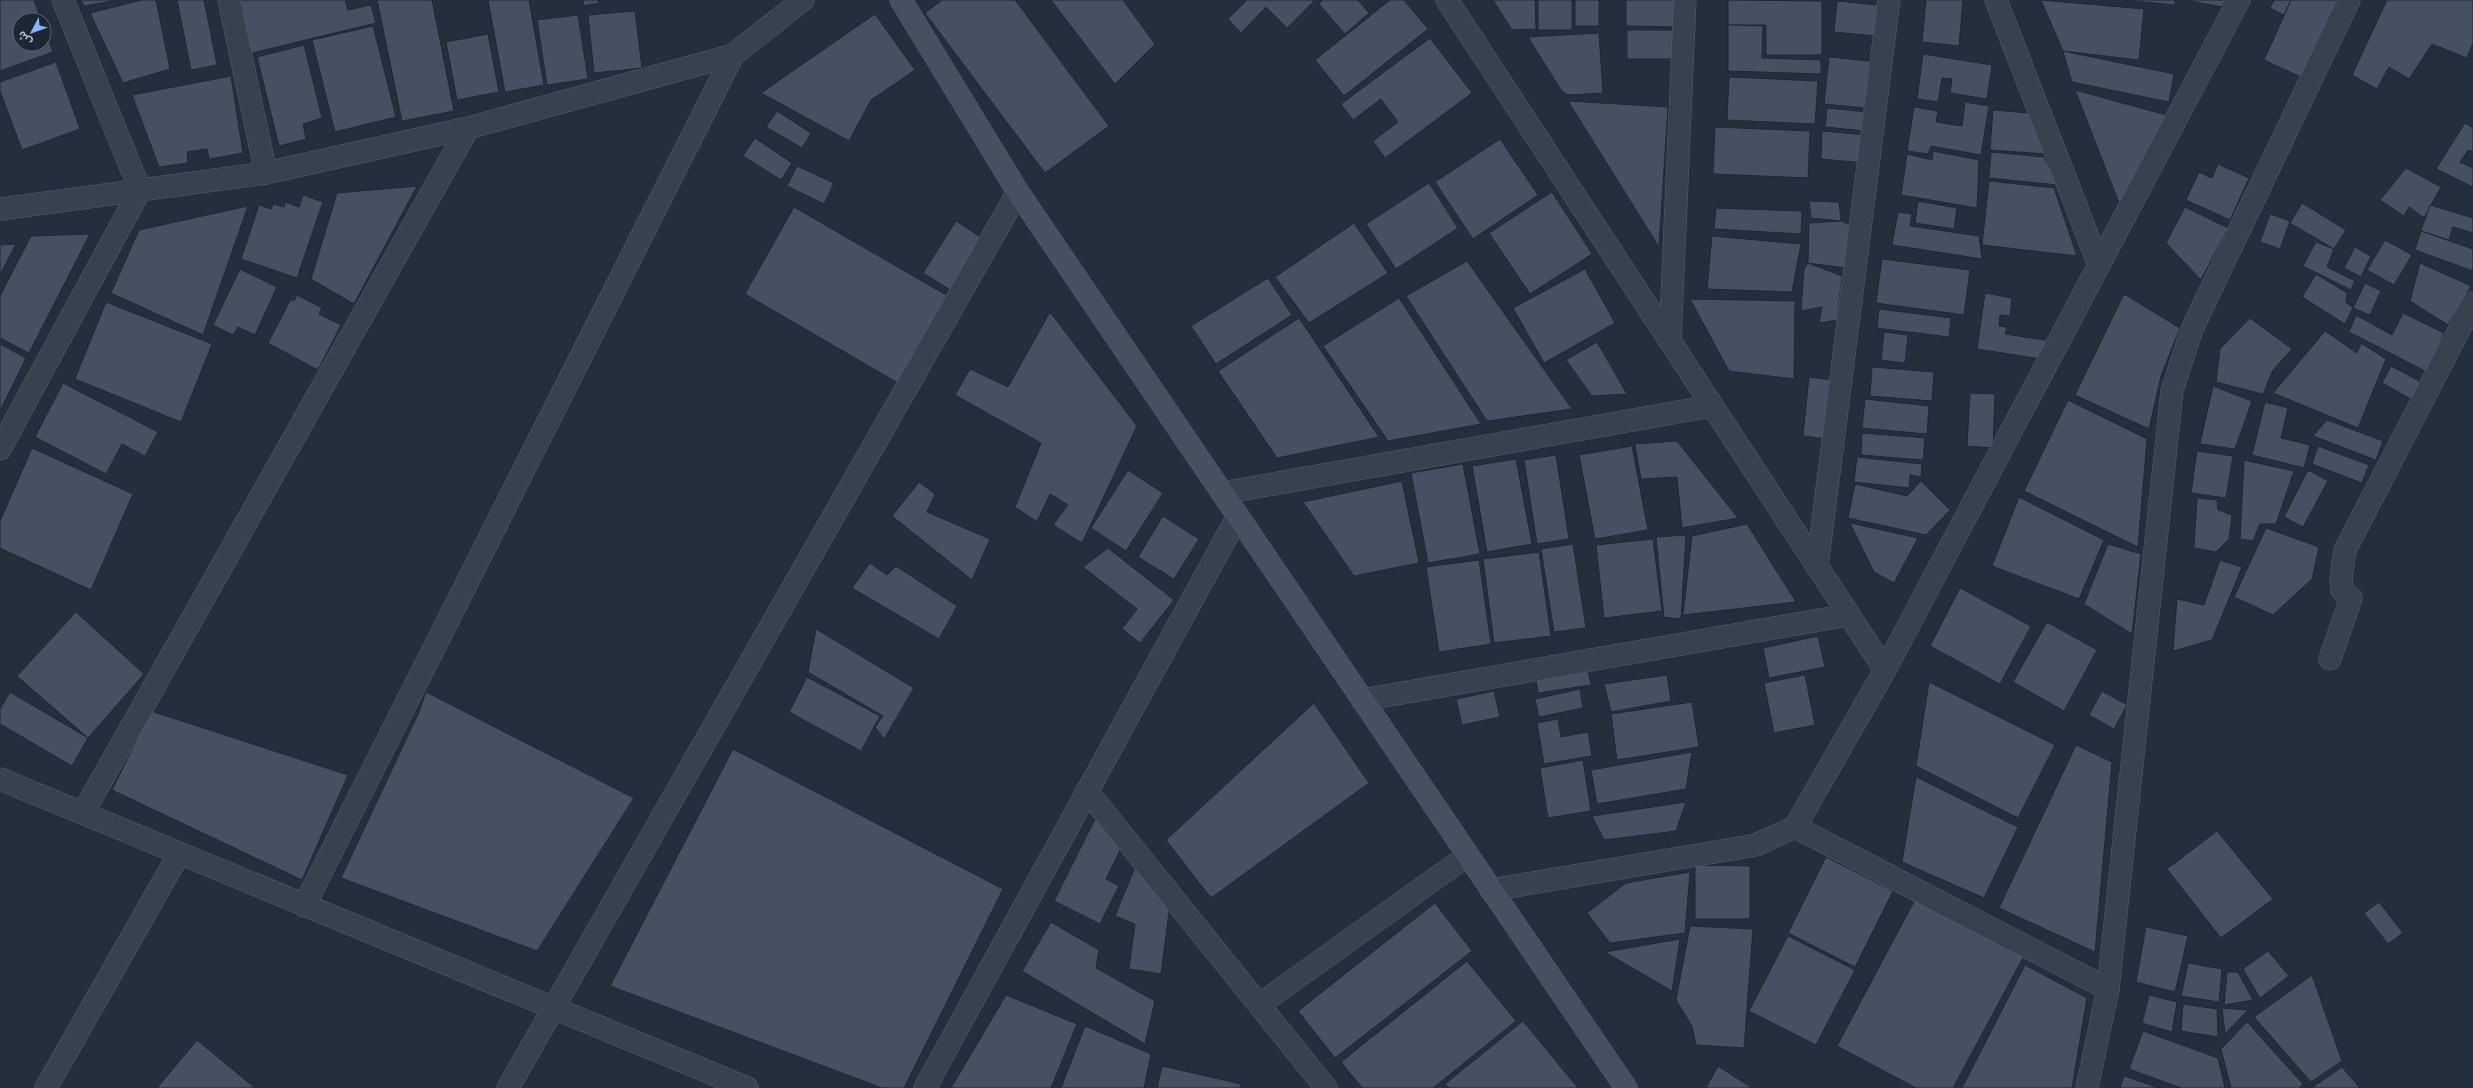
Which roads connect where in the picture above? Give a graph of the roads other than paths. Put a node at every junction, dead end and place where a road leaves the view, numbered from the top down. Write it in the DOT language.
graph roads {
  1 [pos="63,0"];
  2 [pos="229,0"];
  3 [pos="802,0"];
  4 [pos="901,0"];
  5 [pos="1448,0"];
  6 [pos="1685,0"];
  7 [pos="1889,0"];
  8 [pos="1996,0"];
  9 [pos="2239,0"];
  10 [pos="2349,0"];
  11 [pos="733,55"];
  12 [pos="468,128"];
  13 [pos="266,173"];
  14 [pos="140,190"];
  15 [pos="1018,192"];
  16 [pos="0,209"];
  17 [pos="2100,265"];
  18 [pos="2473,303"];
  19 [pos="1670,341"];
  20 [pos="1712,406"];
  21 [pos="0,449"];
  22 [pos="1222,493"];
  23 [pos="1238,516"];
  24 [pos="1817,567"];
  25 [pos="1848,614"];
  26 [pos="2330,660"];
  27 [pos="1885,670"];
  28 [pos="1362,700"];
  29 [pos="0,779"];
  30 [pos="1087,791"];
  31 [pos="83,813"];
  32 [pos="1795,827"];
  33 [pos="179,854"];
  34 [pos="1468,855"];
  35 [pos="1491,890"];
  36 [pos="304,906"];
  37 [pos="2108,989"];
  38 [pos="1259,1005"];
  39 [pos="554,1009"];
  40 [pos="46,1088"];
  41 [pos="508,1088"];
  42 [pos="747,1088"];
  43 [pos="925,1088"];
  44 [pos="1326,1088"];
  45 [pos="1626,1088"];
  46 [pos="2087,1088"];
  1 -- 14 [label="street"];
  2 -- 13 [label="street"];
  3 -- 11 [label="street"];
  4 -- 15 [label="main road"];
  5 -- 19 [label="street"];
  6 -- 19 [label="street"];
  7 -- 24 [label="street"];
  8 -- 17 [label="street"];
  9 -- 17 [label="street"];
  10 -- 37 [label="street"];
  11 -- 12 [label="street"];
  11 -- 36 [label="street"];
  12 -- 13 [label="street"];
  12 -- 31 [label="street"];
  13 -- 14 [label="street"];
  14 -- 16 [label="street"];
  14 -- 21 [label="street"];
  15 -- 22 [label="main road"];
  15 -- 39 [label="street"];
  17 -- 27 [label="street"];
  18 -- 26 [label="street"];
  19 -- 20 [label="street"];
  20 -- 22 [label="street"];
  20 -- 24 [label="street"];
  22 -- 23 [label="main road"];
  23 -- 28 [label="main road"];
  23 -- 30 [label="street"];
  24 -- 25 [label="street"];
  25 -- 27 [label="street"];
  25 -- 28 [label="street"];
  27 -- 32 [label="street"];
  28 -- 34 [label="main road"];
  29 -- 31 [label="street"];
  30 -- 38 [label="street"];
  30 -- 43 [label="street"];
  31 -- 33 [label="street"];
  32 -- 35 [label="street"];
  32 -- 37 [label="street"];
  33 -- 36 [label="street"];
  33 -- 40 [label="street"];
  34 -- 35 [label="main road"];
  34 -- 38 [label="street"];
  35 -- 45 [label="main road"];
  36 -- 39 [label="street"];
  37 -- 46 [label="street"];
  38 -- 44 [label="street"];
  39 -- 41 [label="street"];
  39 -- 42 [label="street"];
}
